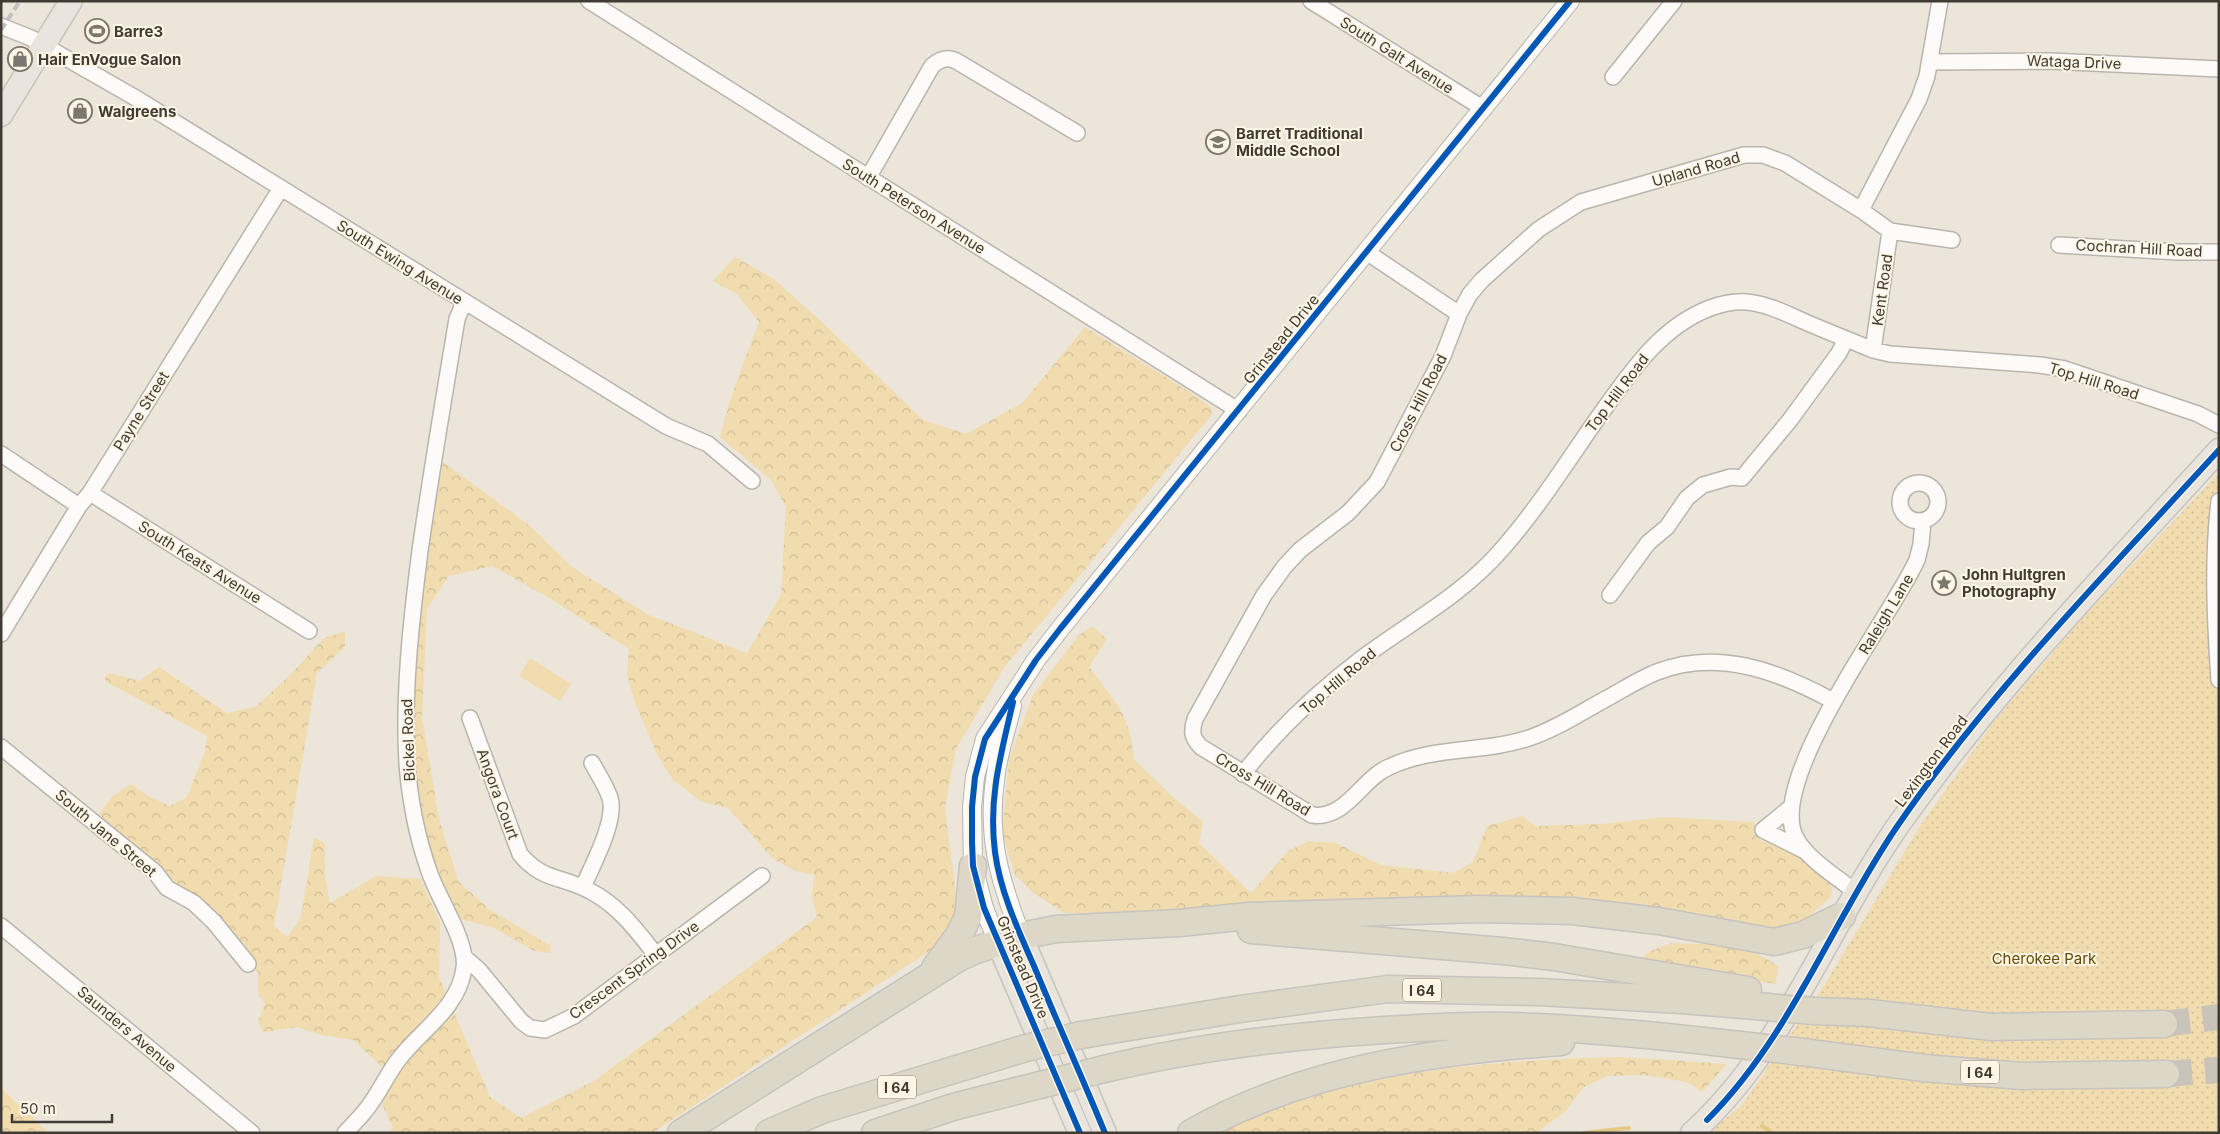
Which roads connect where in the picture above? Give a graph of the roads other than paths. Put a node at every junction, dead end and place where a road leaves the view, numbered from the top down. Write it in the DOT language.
graph roads {
  1 [pos="71,1"];
  2 [pos="589,1"];
  3 [pos="1311,1"];
  4 [pos="1570,1"];
  5 [pos="1674,1"];
  6 [pos="1940,1"];
  7 [pos="1,26"];
  8 [pos="44,46"];
  9 [pos="1930,62"];
  10 [pos="2219,70"];
  11 [pos="1613,77"];
  12 [pos="1484,109"];
  13 [pos="1,115"];
  14 [pos="1077,133"];
  15 [pos="868,178"];
  16 [pos="281,188"];
  17 [pos="1861,210"];
  18 [pos="1890,231"];
  19 [pos="1952,240"];
  20 [pos="2059,244"];
  21 [pos="2219,252"];
  22 [pos="1368,253"];
  23 [pos="464,302"];
  24 [pos="1460,314"];
  25 [pos="1846,339"];
  26 [pos="1873,350"];
  27 [pos="1239,410"];
  28 [pos="2219,425"];
  29 [pos="2219,450"];
  30 [pos="1,454"];
  31 [pos="752,481"];
  32 [pos="90,493"];
  33 [pos="2219,501"];
  34 [pos="79,506"];
  35 [pos="1923,521"];
  36 [pos="1610,595"];
  37 [pos="309,631"];
  38 [pos="1,634"];
  39 [pos="2219,680"];
  40 [pos="1015,695"];
  41 [pos="1834,701"];
  42 [pos="470,718"];
  43 [pos="1,747"];
  44 [pos="592,763"];
  45 [pos="1243,774"];
  46 [pos="1791,807"];
  47 [pos="1805,851"];
  48 [pos="973,866"];
  49 [pos="762,876"];
  50 [pos="583,887"];
  51 [pos="1856,892"];
  52 [pos="1842,916"];
  53 [pos="1179,923"];
  54 [pos="1,926"];
  55 [pos="1010,940"];
  56 [pos="656,955"];
  57 [pos="464,956"];
  58 [pos="248,964"];
  59 [pos="927,977"];
  60 [pos="1770,1001"];
  61 [pos="2164,1024"];
  62 [pos="1660,1036"];
  63 [pos="2166,1074"];
  64 [pos="252,1133"];
  65 [pos="345,1133"];
  66 [pos="681,1133"];
  67 [pos="769,1133"];
  68 [pos="875,1133"];
  69 [pos="1080,1133"];
  70 [pos="1105,1133"];
  71 [pos="1191,1133"];
  72 [pos="1692,1133"];
  1 -- 8 [label="main road"];
  2 -- 15 [label="street, South Peterson Avenue"];
  3 -- 12 [label="street, South Galt Avenue"];
  4 -- 12 [label="street, Grinstead Drive"];
  5 -- 11 [label="street"];
  6 -- 9 [label="street"];
  7 -- 8 [label="street, South Ewing Avenue"];
  8 -- 13 [label="main road"];
  8 -- 16 [label="street, South Ewing Avenue"];
  9 -- 10 [label="street, Wataga Drive"];
  9 -- 17 [label="street"];
  12 -- 22 [label="street, Grinstead Drive"];
  14 -- 15 [label="street"];
  15 -- 27 [label="street, South Peterson Avenue"];
  16 -- 23 [label="street, South Ewing Avenue"];
  16 -- 32 [label="street, Payne Street"];
  17 -- 18 [label="street"];
  17 -- 24 [label="street, Upland Road"];
  18 -- 19 [label="street"];
  18 -- 26 [label="street, Kent Road"];
  20 -- 21 [label="street, Cochran Hill Road"];
  22 -- 24 [label="street"];
  22 -- 27 [label="street, Grinstead Drive"];
  23 -- 31 [label="street, South Ewing Avenue"];
  23 -- 57 [label="street, Bickel Road"];
  24 -- 45 [label="street, Cross Hill Road"];
  25 -- 26 [label="street, Top Hill Road"];
  25 -- 36 [label="street"];
  25 -- 45 [label="street, Top Hill Road"];
  26 -- 28 [label="street, Top Hill Road"];
  27 -- 40 [label="street, Grinstead Drive"];
  29 -- 51 [label="main road, Lexington Road"];
  30 -- 34 [label="street"];
  32 -- 34 [label="street, Payne Street"];
  32 -- 37 [label="street, South Keats Avenue"];
  33 -- 39 [label="street"];
  34 -- 38 [label="street, Payne Street"];
  35 -- 41 [label="street, Raleigh Lane"];
  40 -- 48 [label="street, Grinstead Drive"];
  40 -- 55 [label="street, Grinstead Drive"];
  41 -- 45 [label="street, Cross Hill Road"];
  41 -- 46 [label="street"];
  42 -- 50 [label="street, Angora Court"];
  43 -- 58 [label="street, South Jane Street"];
  44 -- 50 [label="street"];
  46 -- 47 [label="street"];
  46 -- 47 [label="street"];
  47 -- 51 [label="street"];
  48 -- 55 [label="street, Grinstead Drive"];
  48 -- 59 [label="highway"];
  49 -- 56 [label="street, Crescent Spring Drive"];
  50 -- 56 [label="street"];
  51 -- 52 [label="main road, Lexington Road"];
  52 -- 53 [label="highway"];
  52 -- 72 [label="main road, Lexington Road"];
  53 -- 55 [label="highway"];
  53 -- 60 [label="highway"];
  54 -- 64 [label="street, Saunders Avenue"];
  55 -- 59 [label="highway"];
  55 -- 69 [label="main road, Grinstead Drive"];
  55 -- 70 [label="main road, Grinstead Drive"];
  56 -- 57 [label="street, Crescent Spring Drive"];
  57 -- 65 [label="street, Bickel Road"];
  59 -- 66 [label="highway"];
  60 -- 61 [label="highway, I 64, bridge"];
  60 -- 67 [label="highway, I 64, bridge"];
  62 -- 63 [label="highway, I 64, bridge"];
  62 -- 68 [label="highway, I 64, bridge"];
  62 -- 71 [label="highway"];
}
